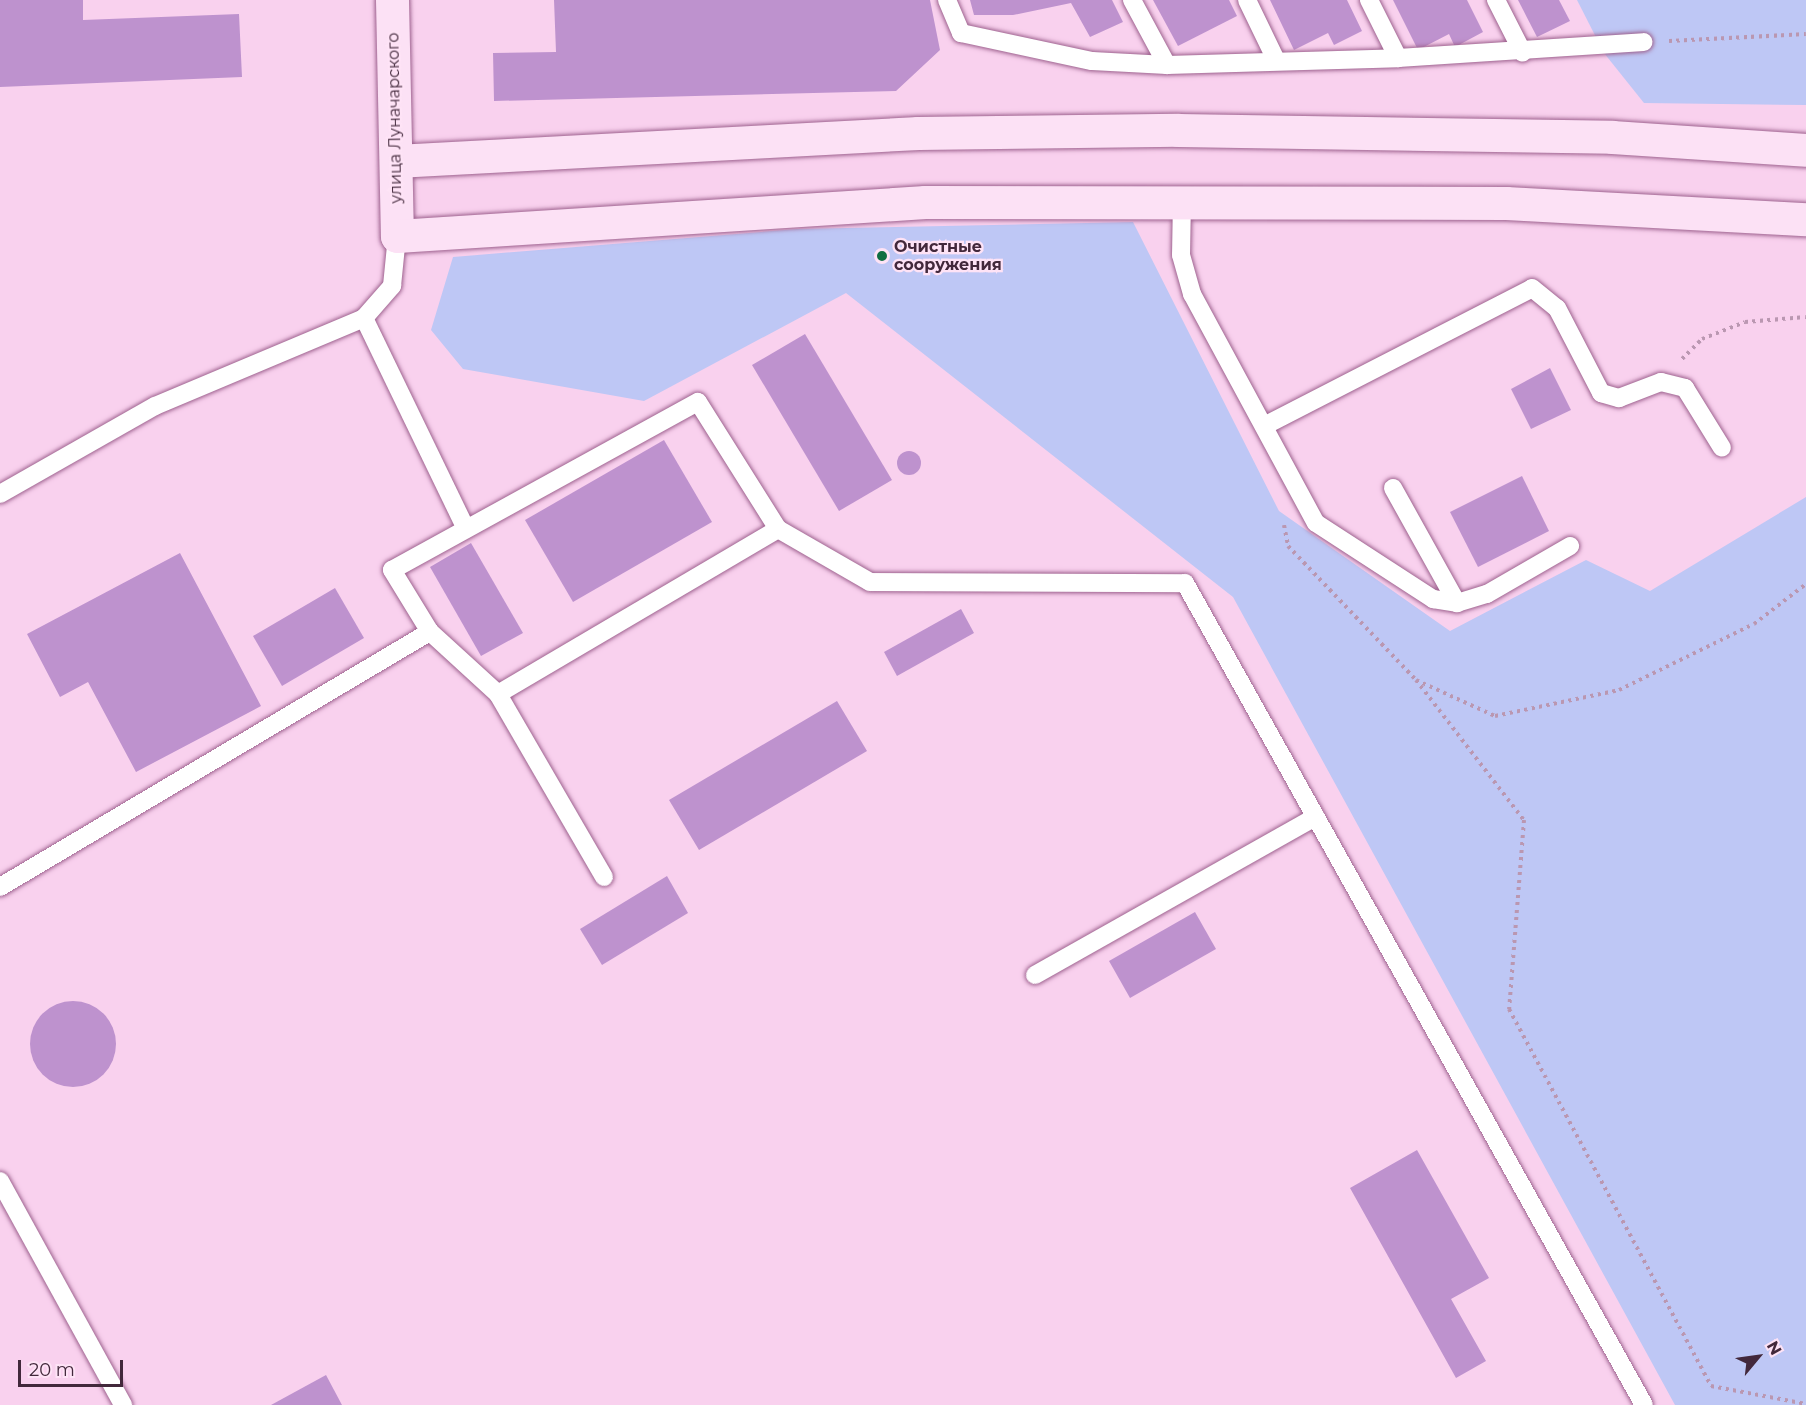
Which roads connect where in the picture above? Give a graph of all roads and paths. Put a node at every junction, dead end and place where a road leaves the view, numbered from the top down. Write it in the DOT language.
graph roads {
  1 [pos="393,0"];
  2 [pos="947,0"];
  3 [pos="1132,0"];
  4 [pos="1247,0"];
  5 [pos="1369,0"];
  6 [pos="1496,0"];
  7 [pos="1806,34"];
  8 [pos="1643,42"];
  9 [pos="1523,53"];
  10 [pos="1275,58"];
  11 [pos="1398,58"];
  12 [pos="1167,65"];
  13 [pos="1806,150"];
  14 [pos="396,161"];
  15 [pos="1182,200"];
  16 [pos="1806,219"];
  17 [pos="397,236"];
  18 [pos="1806,317"];
  19 [pos="364,318"];
  20 [pos="1661,382"];
  21 [pos="1264,426"];
  22 [pos="1722,448"];
  23 [pos="1393,488"];
  24 [pos="0,494"];
  25 [pos="1281,513"];
  26 [pos="466,529"];
  27 [pos="778,529"];
  28 [pos="1570,546"];
  29 [pos="1806,584"];
  30 [pos="1457,603"];
  31 [pos="430,633"];
  32 [pos="1416,680"];
  33 [pos="498,694"];
  34 [pos="1315,818"];
  35 [pos="604,877"];
  36 [pos="0,887"];
  37 [pos="1035,975"];
  38 [pos="0,1181"];
  39 [pos="1806,1404"];
  40 [pos="123,1405"];
  41 [pos="1644,1405"];
  1 -- 14 [label="main road, улица Луначарского"];
  2 -- 12 [label="lane"];
  3 -- 12 [label="lane"];
  4 -- 10 [label="lane"];
  5 -- 11 [label="lane"];
  6 -- 9 [label="lane"];
  7 -- 8 [label="path"];
  8 -- 9 [label="lane"];
  9 -- 11 [label="lane"];
  10 -- 11 [label="lane"];
  10 -- 12 [label="lane"];
  13 -- 14 [label="main road"];
  14 -- 17 [label="main road, улица Луначарского"];
  15 -- 16 [label="main road"];
  15 -- 17 [label="main road"];
  15 -- 21 [label="lane"];
  17 -- 19 [label="lane"];
  18 -- 20 [label="path"];
  19 -- 24 [label="lane"];
  19 -- 26 [label="lane"];
  20 -- 21 [label="lane"];
  20 -- 22 [label="lane"];
  21 -- 30 [label="lane"];
  23 -- 30 [label="lane"];
  25 -- 32 [label="path"];
  26 -- 27 [label="lane"];
  26 -- 31 [label="lane"];
  27 -- 33 [label="lane"];
  27 -- 34 [label="lane"];
  28 -- 30 [label="lane"];
  29 -- 32 [label="path"];
  31 -- 33 [label="lane"];
  31 -- 36 [label="lane"];
  32 -- 39 [label="path"];
  33 -- 35 [label="lane"];
  34 -- 37 [label="lane"];
  34 -- 41 [label="lane"];
  38 -- 40 [label="lane"];
}
